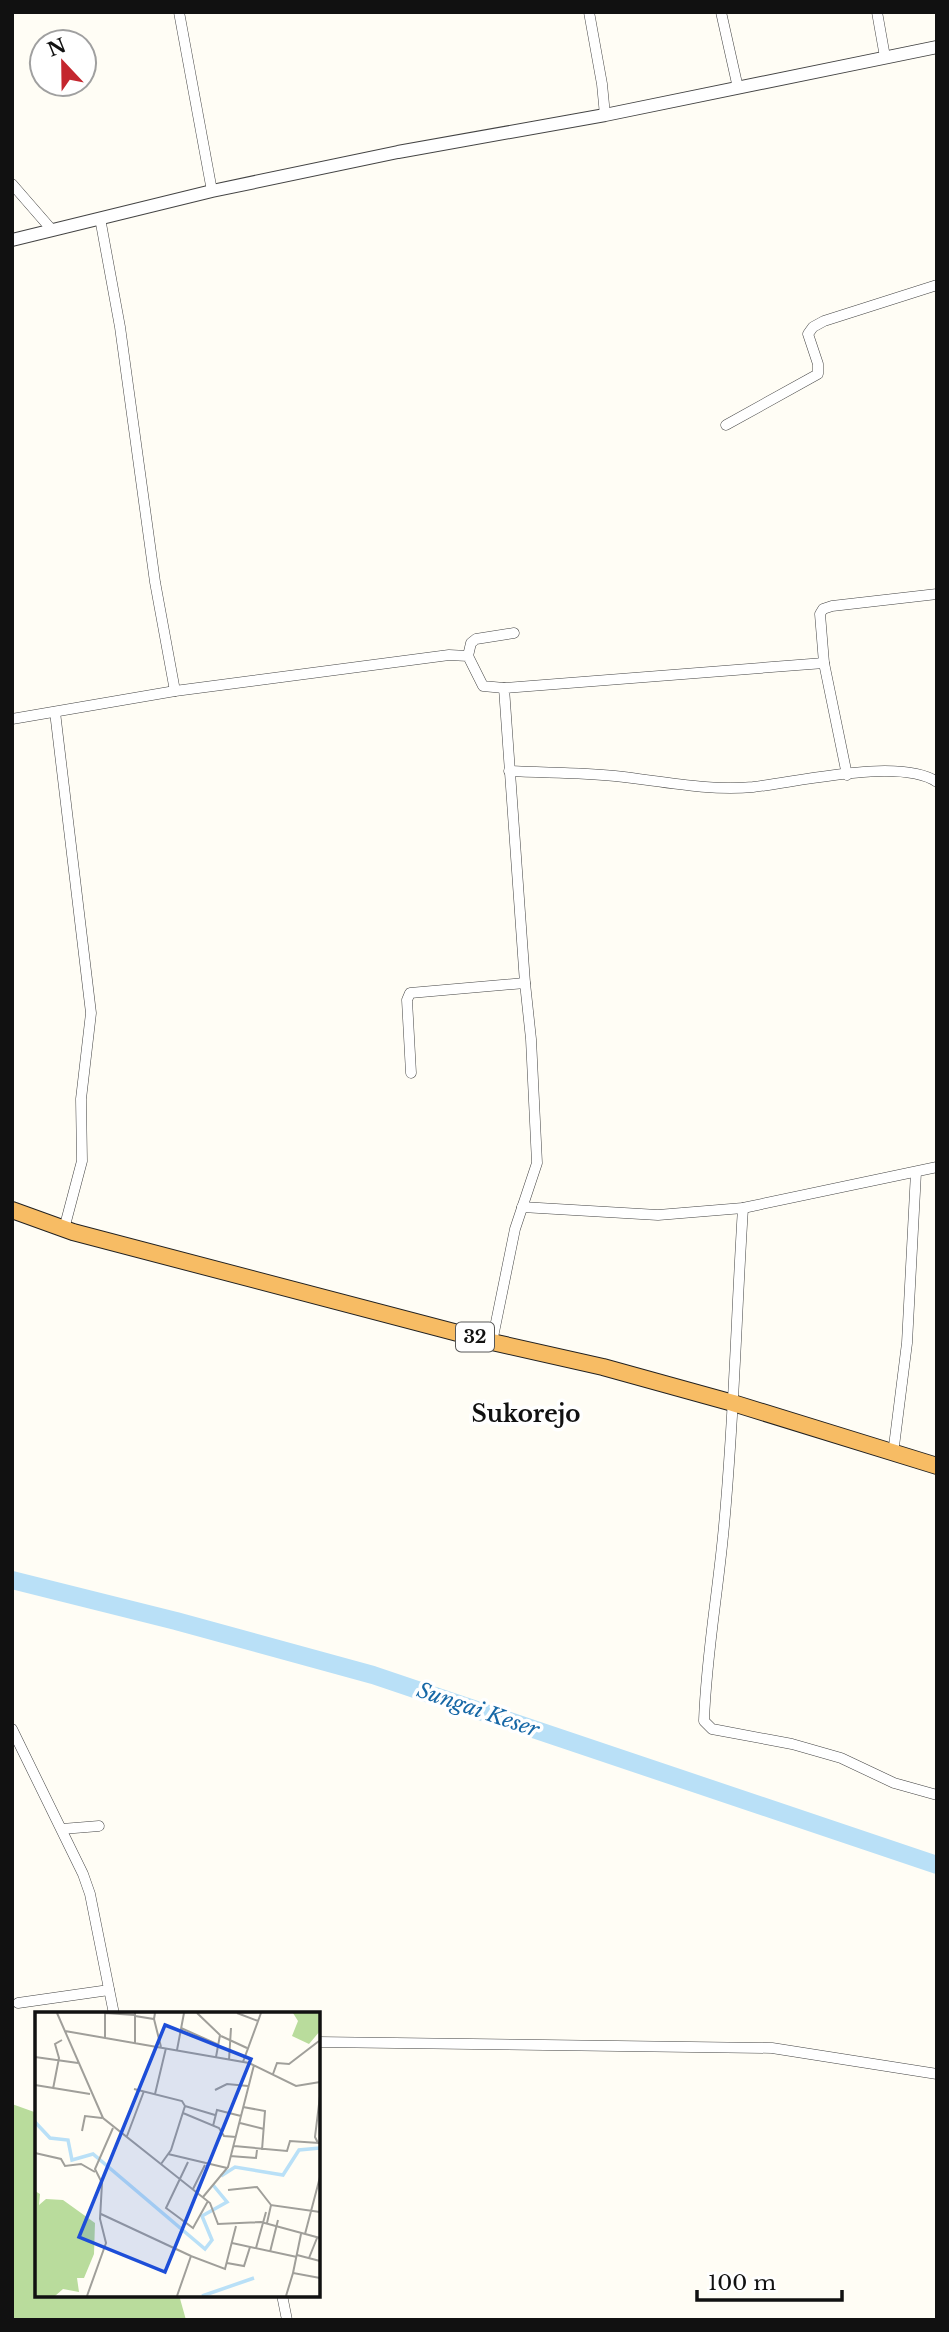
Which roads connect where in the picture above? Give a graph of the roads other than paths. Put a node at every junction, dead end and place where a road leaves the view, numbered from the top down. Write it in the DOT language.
graph roads {
  1 [pos="179,12"];
  2 [pos="589,12"];
  3 [pos="721,12"];
  4 [pos="877,12"];
  5 [pos="937,47"];
  6 [pos="885,57"];
  7 [pos="738,88"];
  8 [pos="605,115"];
  9 [pos="12,184"];
  10 [pos="212,191"];
  11 [pos="100,218"];
  12 [pos="52,230"];
  13 [pos="12,240"];
  14 [pos="937,285"];
  15 [pos="726,425"];
  16 [pos="937,594"];
  17 [pos="514,633"];
  18 [pos="468,656"];
  19 [pos="824,663"];
  20 [pos="504,688"];
  21 [pos="176,691"];
  22 [pos="55,712"];
  23 [pos="12,719"];
  24 [pos="509,771"];
  25 [pos="847,775"];
  26 [pos="937,782"];
  27 [pos="525,983"];
  28 [pos="411,1073"];
  29 [pos="937,1167"];
  30 [pos="916,1172"];
  31 [pos="522,1207"];
  32 [pos="743,1208"];
  33 [pos="12,1210"];
  34 [pos="64,1228"];
  35 [pos="492,1342"];
  36 [pos="733,1403"];
  37 [pos="893,1454"];
  38 [pos="937,1466"];
  39 [pos="12,1729"];
  40 [pos="937,1795"];
  41 [pos="99,1826"];
  42 [pos="62,1829"];
  43 [pos="109,1990"];
  44 [pos="18,2003"];
  45 [pos="114,2012"];
  46 [pos="320,2042"];
  47 [pos="937,2074"];
  48 [pos="282,2297"];
  49 [pos="287,2320"];
  1 -- 10 [label="street"];
  2 -- 8 [label="street"];
  3 -- 7 [label="street"];
  4 -- 6 [label="street"];
  5 -- 6 [label="street"];
  6 -- 7 [label="street"];
  7 -- 8 [label="street"];
  8 -- 10 [label="street"];
  9 -- 12 [label="street"];
  10 -- 11 [label="street"];
  11 -- 12 [label="street"];
  11 -- 21 [label="street"];
  12 -- 13 [label="street"];
  14 -- 15 [label="street"];
  16 -- 19 [label="street"];
  17 -- 18 [label="street"];
  18 -- 20 [label="street"];
  18 -- 21 [label="street"];
  19 -- 20 [label="street"];
  19 -- 25 [label="street"];
  20 -- 24 [label="street"];
  21 -- 22 [label="street"];
  22 -- 23 [label="street"];
  22 -- 34 [label="street"];
  24 -- 25 [label="street"];
  24 -- 27 [label="street"];
  25 -- 26 [label="street"];
  27 -- 28 [label="street"];
  27 -- 31 [label="street"];
  29 -- 30 [label="street"];
  30 -- 32 [label="street"];
  30 -- 37 [label="street"];
  31 -- 32 [label="street"];
  31 -- 35 [label="street"];
  32 -- 36 [label="street"];
  33 -- 34 [label="highway, 32"];
  34 -- 35 [label="highway, 32"];
  35 -- 36 [label="highway, 32"];
  36 -- 37 [label="highway, 32"];
  36 -- 40 [label="street"];
  37 -- 38 [label="highway, 32"];
  39 -- 42 [label="street"];
  41 -- 42 [label="street"];
  42 -- 43 [label="street"];
  43 -- 44 [label="street"];
  43 -- 45 [label="street"];
  46 -- 47 [label="street"];
  48 -- 49 [label="street"];
}
